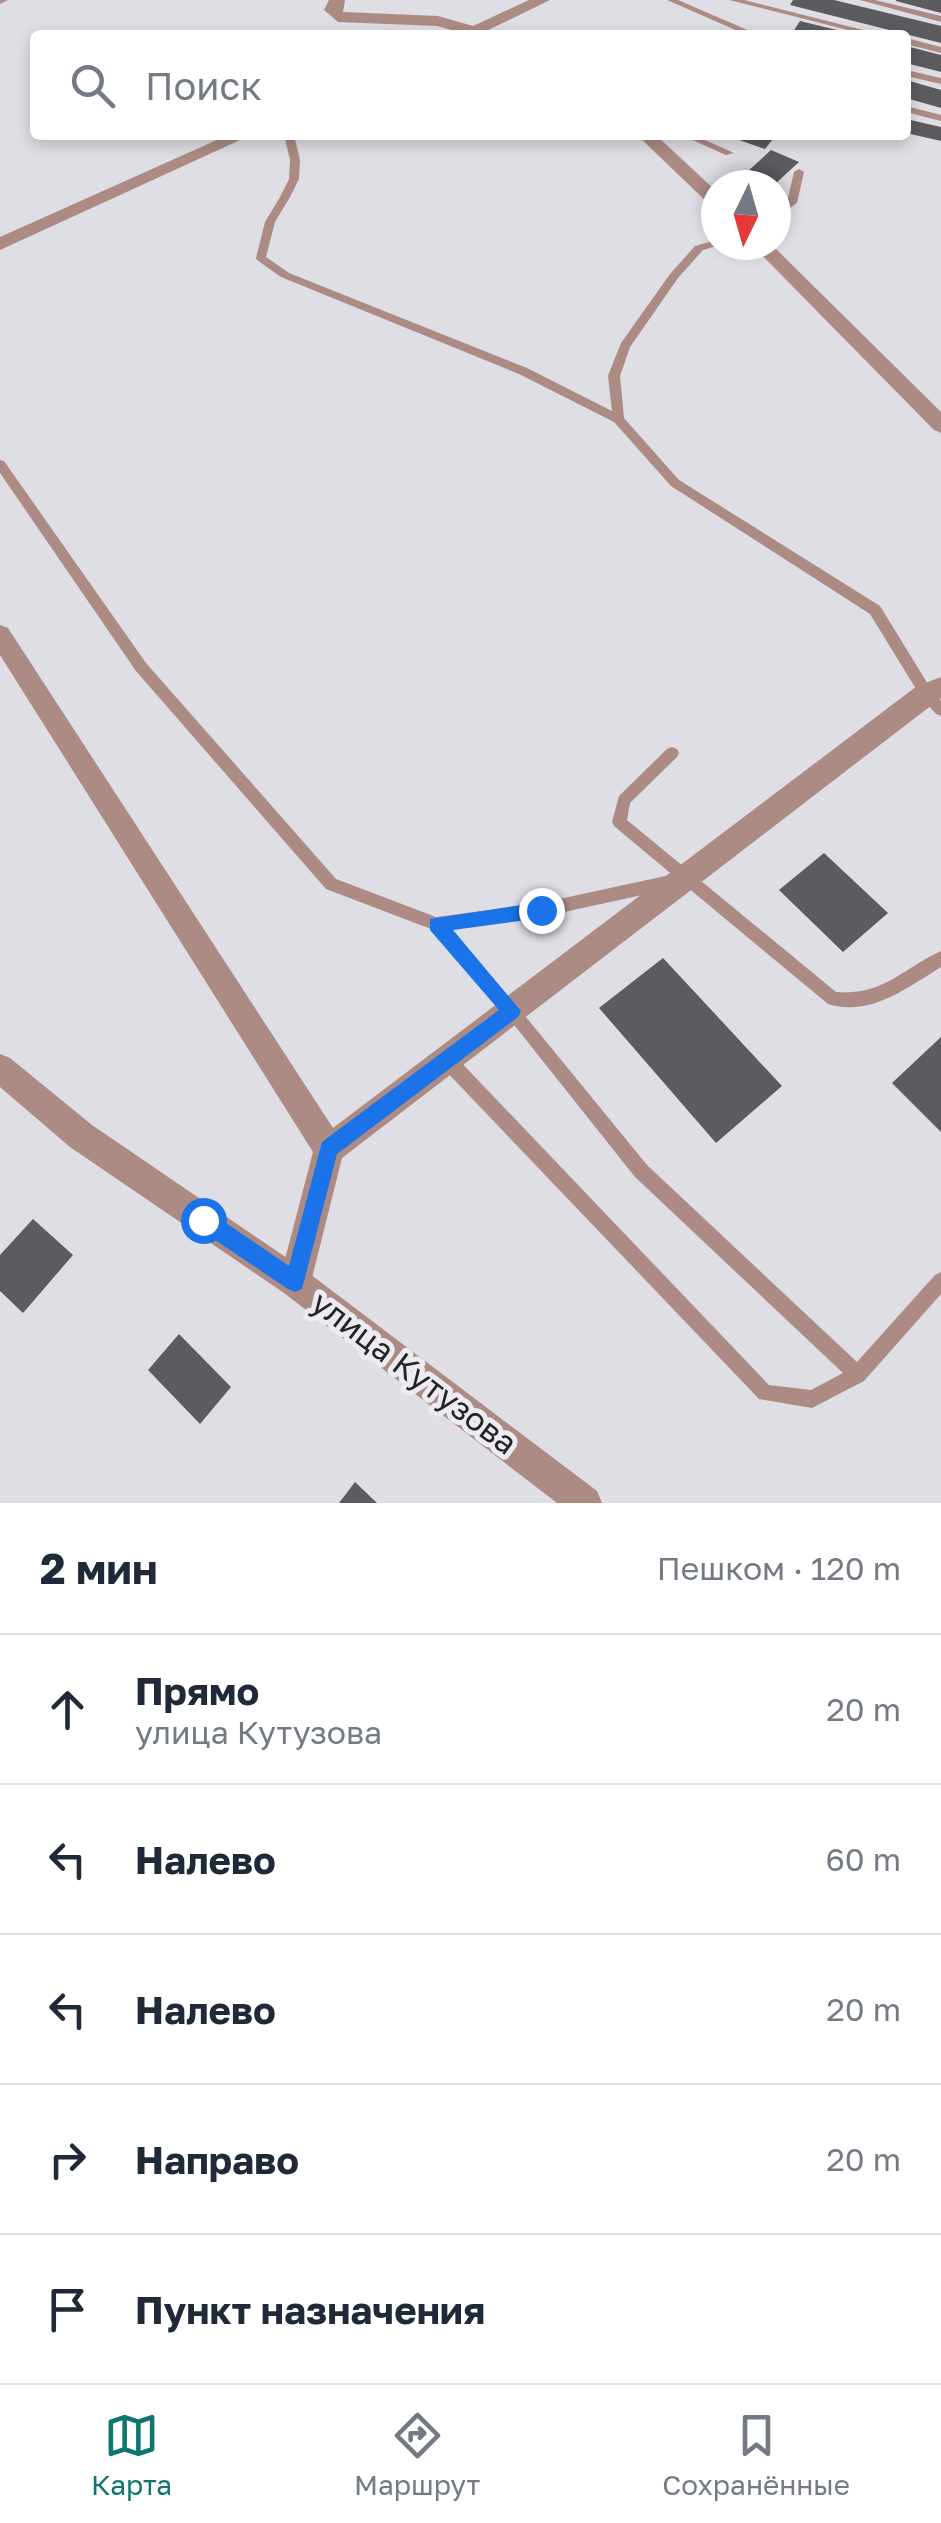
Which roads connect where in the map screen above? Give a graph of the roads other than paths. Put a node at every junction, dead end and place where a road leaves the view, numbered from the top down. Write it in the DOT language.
graph roads {
  1 [pos="542,0"];
  2 [pos="671,0"];
  3 [pos="733,0"];
  4 [pos="864,0"];
  5 [pos="335,1"];
  6 [pos="941,19"];
  7 [pos="497,20"];
  8 [pos="461,30"];
  9 [pos="475,30"];
  10 [pos="510,30"];
  11 [pos="743,30"];
  12 [pos="858,30"];
  13 [pos="911,43"];
  14 [pos="941,50"];
  15 [pos="911,74"];
  16 [pos="941,81"];
  17 [pos="911,111"];
  18 [pos="941,118"];
  19 [pos="231,140"];
  20 [pos="291,140"];
  21 [pos="651,140"];
  22 [pos="698,140"];
  23 [pos="729,153"];
  24 [pos="799,172"];
  25 [pos="701,187"];
  26 [pos="791,204"];
  27 [pos="0,244"];
  28 [pos="701,248"];
  29 [pos="776,260"];
  30 [pos="618,419"];
  31 [pos="941,424"];
  32 [pos="0,464"];
  33 [pos="0,635"];
  34 [pos="936,697"];
  35 [pos="672,753"];
  36 [pos="685,878"];
  37 [pos="436,924"];
  38 [pos="941,958"];
  39 [pos="512,1011"];
  40 [pos="447,1060"];
  41 [pos="0,1068"];
  42 [pos="329,1148"];
  43 [pos="941,1280"];
  44 [pos="295,1282"];
  45 [pos="858,1375"];
  46 [pos="585,1503"];
  1 -- 7 [label="street"];
  2 -- 11 [label="lane"];
  3 -- 12 [label="lane"];
  4 -- 6 [label="lane"];
  5 -- 8 [label="street"];
  7 -- 9 [label="street"];
  7 -- 10 [label="street"];
  13 -- 14 [label="lane"];
  15 -- 16 [label="lane"];
  17 -- 18 [label="lane"];
  19 -- 27 [label="street"];
  20 -- 30 [label="lane"];
  21 -- 25 [label="street"];
  22 -- 23 [label="lane"];
  24 -- 26 [label="lane"];
  28 -- 30 [label="lane"];
  29 -- 31 [label="street"];
  30 -- 34 [label="lane"];
  32 -- 37 [label="lane"];
  33 -- 42 [label="street"];
  34 -- 36 [label="street"];
  35 -- 36 [label="lane"];
  36 -- 37 [label="lane"];
  36 -- 38 [label="lane"];
  36 -- 39 [label="street"];
  37 -- 39 [label="lane"];
  39 -- 40 [label="street"];
  39 -- 45 [label="lane"];
  40 -- 42 [label="street"];
  40 -- 45 [label="lane"];
  41 -- 44 [label="street, улица Кутузова"];
  42 -- 44 [label="street"];
  43 -- 45 [label="lane"];
  44 -- 46 [label="street, улица Кутузова"];
}
